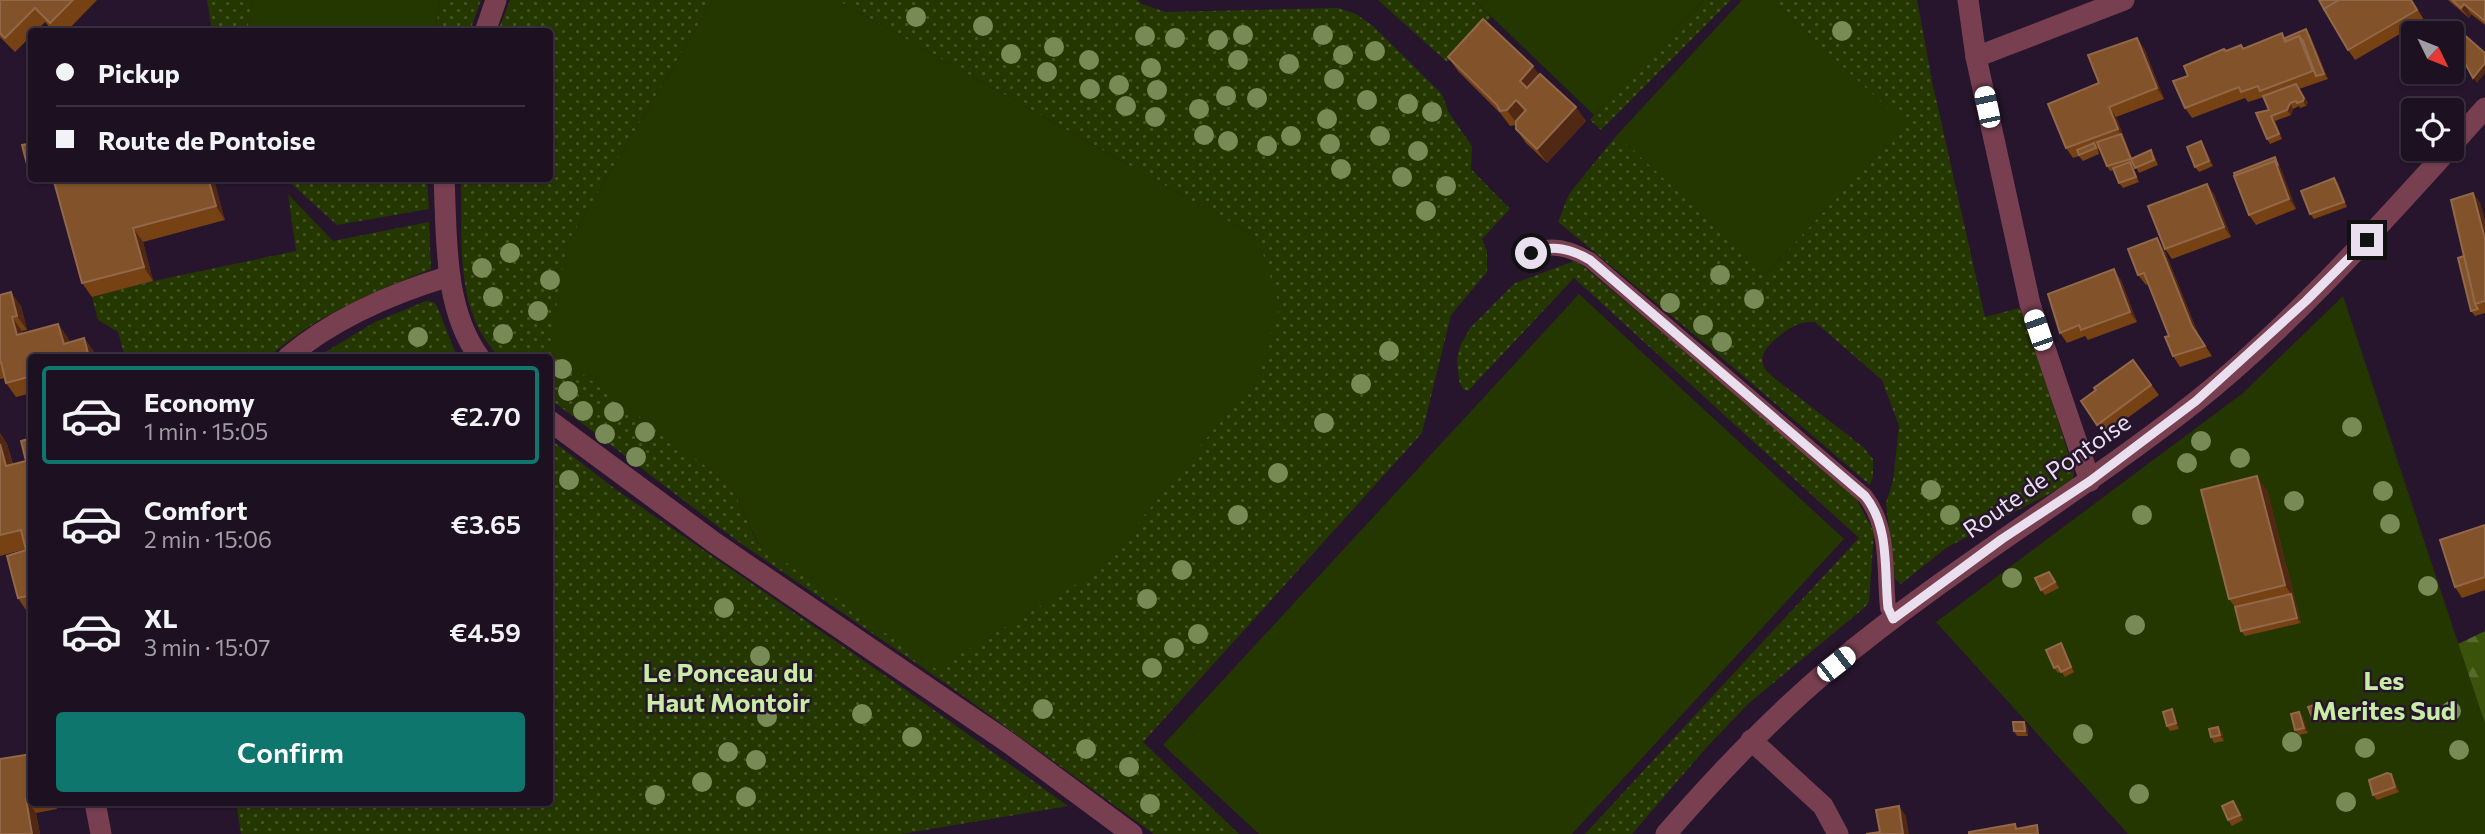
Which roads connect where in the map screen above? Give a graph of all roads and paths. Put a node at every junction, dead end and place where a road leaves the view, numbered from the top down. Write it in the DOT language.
graph roads {
  1 [pos="496,0"];
  2 [pos="1968,0"];
  3 [pos="2124,0"];
  4 [pos="486,28"];
  5 [pos="1976,57"];
  6 [pos="2485,108"];
  7 [pos="2464,131"];
  8 [pos="2437,161"];
  9 [pos="444,182"];
  10 [pos="1523,253"];
  11 [pos="450,275"];
  12 [pos="292,354"];
  13 [pos="477,354"];
  14 [pos="553,423"];
  15 [pos="2090,481"];
  16 [pos="1893,619"];
  17 [pos="1751,740"];
  18 [pos="97,806"];
  19 [pos="101,834"];
  20 [pos="1132,834"];
  21 [pos="1665,834"];
  22 [pos="1839,834"];
  1 -- 4 [label="street"];
  2 -- 5 [label="street"];
  3 -- 5 [label="street"];
  5 -- 15 [label="street"];
  6 -- 7 [label="street, Route de Pontoise"];
  8 -- 15 [label="street, Route de Pontoise"];
  9 -- 11 [label="street"];
  10 -- 16 [label="lane"];
  11 -- 12 [label="street"];
  11 -- 13 [label="street"];
  14 -- 20 [label="street"];
  15 -- 16 [label="street, Route de Pontoise"];
  16 -- 17 [label="street, Route de Pontoise"];
  17 -- 21 [label="street, Route de Pontoise"];
  17 -- 22 [label="street"];
  18 -- 19 [label="street"];
}
